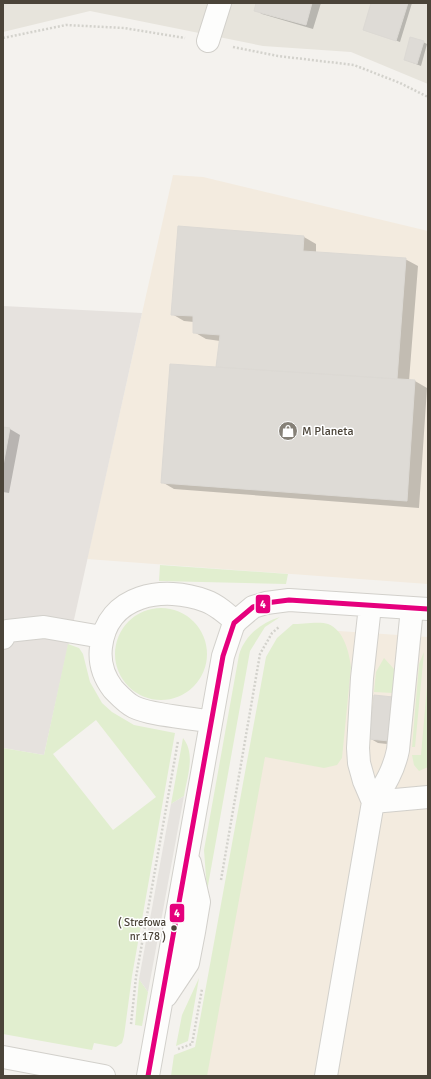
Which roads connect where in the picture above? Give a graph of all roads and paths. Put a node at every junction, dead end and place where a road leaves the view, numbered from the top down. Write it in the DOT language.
graph roads {
  1 [pos="220,3"];
  2 [pos="208,41"];
  3 [pos="370,606"];
  4 [pos="420,609"];
  5 [pos="236,622"];
  6 [pos="284,623"];
  7 [pos="102,637"];
  8 [pos="3,638"];
  9 [pos="211,722"];
  10 [pos="179,735"];
  11 [pos="428,797"];
  12 [pos="373,802"];
  13 [pos="220,881"];
  14 [pos="203,982"];
  15 [pos="132,1028"];
  16 [pos="170,1052"];
  17 [pos="3,1057"];
  18 [pos="104,1076"];
  19 [pos="148,1076"];
  20 [pos="326,1076"];
  1 -- 2 [label="street"];
  3 -- 4 [label="street"];
  3 -- 5 [label="street"];
  3 -- 12 [label="street"];
  4 -- 12 [label="street"];
  5 -- 7 [label="street"];
  5 -- 9 [label="street"];
  6 -- 13 [label="path"];
  7 -- 8 [label="street"];
  7 -- 9 [label="street"];
  9 -- 19 [label="street"];
  10 -- 15 [label="path"];
  11 -- 12 [label="street"];
  12 -- 20 [label="street"];
  14 -- 16 [label="path"];
  17 -- 18 [label="street"];
}
